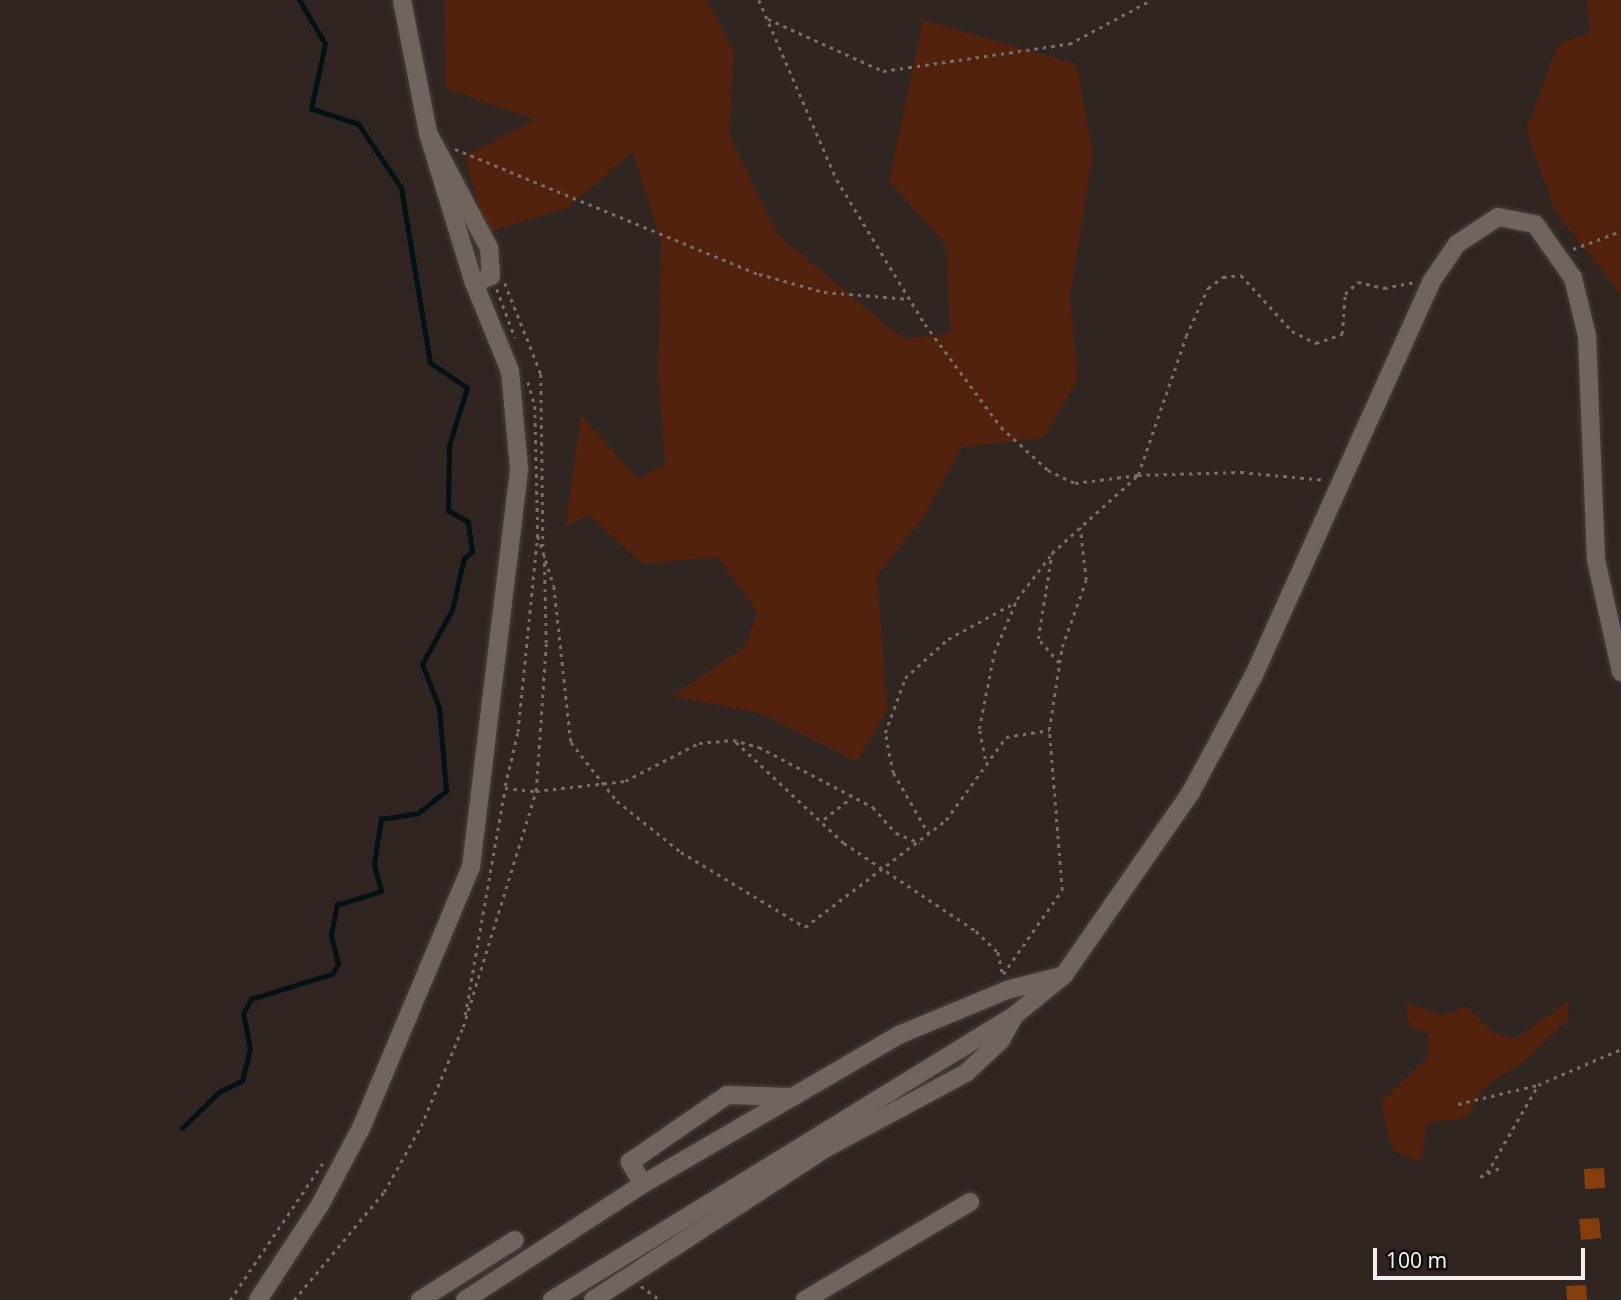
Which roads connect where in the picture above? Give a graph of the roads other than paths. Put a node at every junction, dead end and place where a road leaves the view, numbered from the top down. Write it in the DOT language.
graph roads {
  1 [pos="402,0"];
  2 [pos="428,133"];
  3 [pos="488,277"];
  4 [pos="1621,672"];
  5 [pos="1065,975"];
  6 [pos="1015,1015"];
  7 [pos="793,1097"];
  8 [pos="643,1184"];
  9 [pos="970,1202"];
  10 [pos="515,1240"];
  11 [pos="258,1300"];
  12 [pos="420,1300"];
  13 [pos="466,1300"];
  14 [pos="552,1300"];
  15 [pos="593,1300"];
  16 [pos="805,1300"];
  1 -- 2 [label="street"];
  2 -- 3 [label="street"];
  2 -- 3 [label="street"];
  3 -- 11 [label="street"];
  4 -- 5 [label="street"];
  5 -- 6 [label="street"];
  5 -- 7 [label="street"];
  6 -- 14 [label="street"];
  6 -- 15 [label="street"];
  7 -- 8 [label="street"];
  7 -- 8 [label="street"];
  8 -- 13 [label="street"];
  9 -- 16 [label="street"];
  10 -- 12 [label="street"];
}
